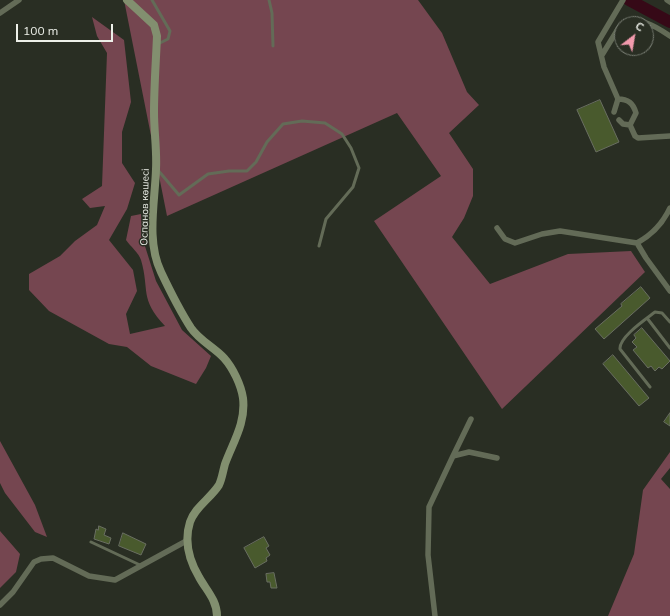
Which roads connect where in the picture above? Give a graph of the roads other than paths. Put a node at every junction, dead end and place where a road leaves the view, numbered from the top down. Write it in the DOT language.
graph roads {
  1 [pos="19,0"];
  2 [pos="127,0"];
  3 [pos="152,0"];
  4 [pos="269,0"];
  5 [pos="623,0"];
  6 [pos="667,0"];
  7 [pos="670,2"];
  8 [pos="0,13"];
  9 [pos="654,27"];
  10 [pos="614,35"];
  11 [pos="670,36"];
  12 [pos="156,44"];
  13 [pos="273,46"];
  14 [pos="602,54"];
  15 [pos="618,99"];
  16 [pos="614,112"];
  17 [pos="619,120"];
  18 [pos="630,126"];
  19 [pos="670,136"];
  20 [pos="156,168"];
  21 [pos="670,208"];
  22 [pos="497,228"];
  23 [pos="637,243"];
  24 [pos="319,246"];
  25 [pos="670,291"];
  26 [pos="647,318"];
  27 [pos="670,322"];
  28 [pos="670,348"];
  29 [pos="650,387"];
  30 [pos="471,419"];
  31 [pos="453,456"];
  32 [pos="497,458"];
  33 [pos="188,540"];
  34 [pos="91,542"];
  35 [pos="140,565"];
  36 [pos="0,605"];
  37 [pos="217,616"];
  38 [pos="435,616"];
  1 -- 8 [label="street"];
  2 -- 12 [label="street, Оспанов көшесі"];
  3 -- 12 [label="lane"];
  4 -- 13 [label="lane"];
  5 -- 14 [label="street"];
  6 -- 7 [label="street"];
  9 -- 11 [label="street"];
  10 -- 14 [label="street"];
  12 -- 20 [label="street, Оспанов көшесі"];
  14 -- 15 [label="street"];
  15 -- 16 [label="street"];
  15 -- 18 [label="street"];
  17 -- 18 [label="street"];
  18 -- 19 [label="street"];
  20 -- 24 [label="lane"];
  20 -- 33 [label="street, Оспанов көшесі"];
  21 -- 23 [label="street"];
  22 -- 23 [label="street"];
  23 -- 25 [label="street"];
  26 -- 27 [label="lane"];
  26 -- 28 [label="lane"];
  26 -- 29 [label="lane"];
  30 -- 31 [label="street"];
  31 -- 32 [label="street"];
  31 -- 38 [label="street"];
  33 -- 35 [label="street"];
  33 -- 37 [label="street, Оспанов көшесі"];
  34 -- 35 [label="lane"];
  35 -- 36 [label="street"];
}
